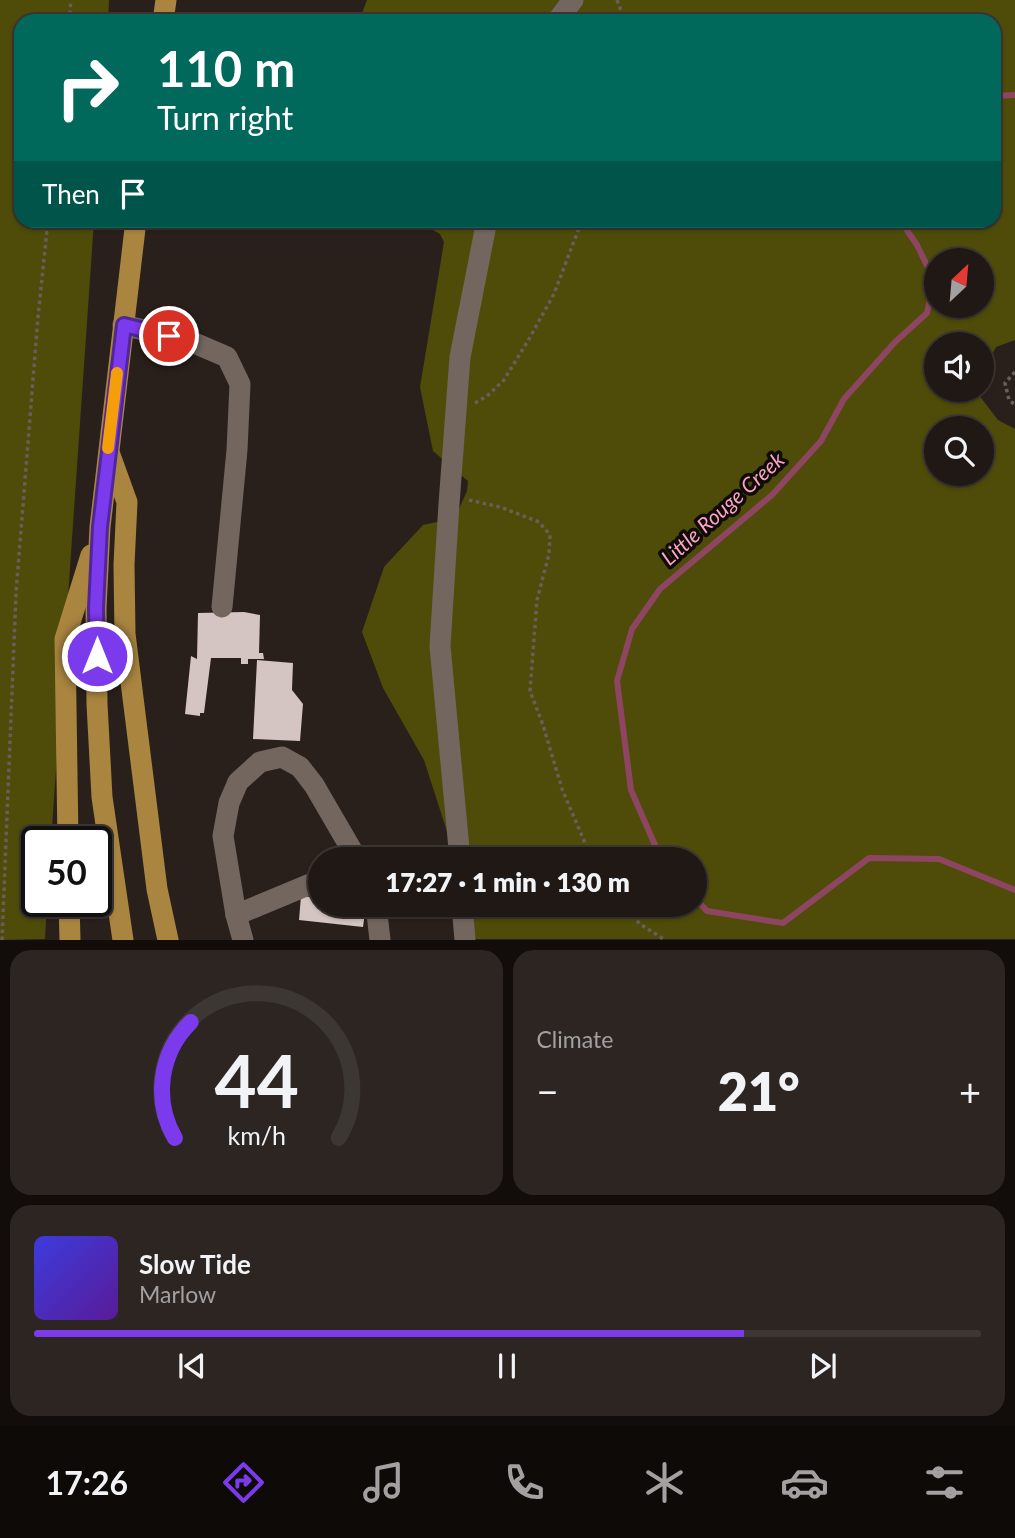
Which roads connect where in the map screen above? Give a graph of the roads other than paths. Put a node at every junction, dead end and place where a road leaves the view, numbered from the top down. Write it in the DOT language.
graph roads {
  1 [pos="573,0"];
  2 [pos="562,14"];
  3 [pos="135,228"];
  4 [pos="485,228"];
  5 [pos="124,325"];
  6 [pos="108,449"];
  7 [pos="100,527"];
  8 [pos="222,607"];
  9 [pos="68,826"];
  10 [pos="350,847"];
  11 [pos="459,847"];
  12 [pos="308,885"];
  13 [pos="236,915"];
  14 [pos="69,917"];
  15 [pos="377,917"];
  16 [pos="464,917"];
  17 [pos="70,940"];
  18 [pos="123,940"];
  19 [pos="168,940"];
  20 [pos="243,940"];
  21 [pos="380,940"];
  22 [pos="465,940"];
  1 -- 2 [label="lane"];
  3 -- 5 [label="main road"];
  4 -- 11 [label="lane"];
  5 -- 6 [label="main road"];
  5 -- 8 [label="lane"];
  6 -- 7 [label="main road"];
  6 -- 19 [label="main road"];
  7 -- 9 [label="main road"];
  7 -- 18 [label="main road"];
  10 -- 13 [label="lane"];
  12 -- 13 [label="lane"];
  13 -- 20 [label="lane"];
  14 -- 17 [label="main road"];
  15 -- 21 [label="lane"];
  16 -- 22 [label="lane"];
}
